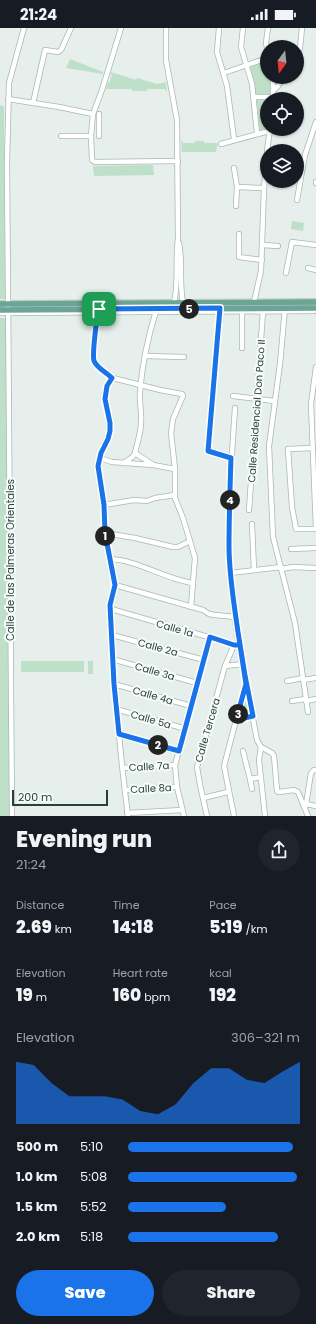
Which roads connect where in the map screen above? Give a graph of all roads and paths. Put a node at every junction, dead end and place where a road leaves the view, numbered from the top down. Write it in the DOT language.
graph roads {
  1 [pos="24,28"];
  2 [pos="71,28"];
  3 [pos="121,28"];
  4 [pos="166,28"];
  5 [pos="219,28"];
  6 [pos="243,28"];
  7 [pos="268,28"];
  8 [pos="302,28"];
  9 [pos="266,40"];
  10 [pos="301,40"];
  11 [pos="260,60"];
  12 [pos="246,65"];
  13 [pos="224,73"];
  14 [pos="273,84"];
  15 [pos="279,84"];
  16 [pos="273,91"];
  17 [pos="254,97"];
  18 [pos="260,97"];
  19 [pos="8,99"];
  20 [pos="33,103"];
  21 [pos="93,114"];
  22 [pos="98,114"];
  23 [pos="316,122"];
  24 [pos="260,132"];
  25 [pos="314,132"];
  26 [pos="257,133"];
  27 [pos="61,136"];
  28 [pos="91,136"];
  29 [pos="99,136"];
  30 [pos="234,140"];
  31 [pos="221,144"];
  32 [pos="178,161"];
  33 [pos="234,168"];
  34 [pos="237,187"];
  35 [pos="260,188"];
  36 [pos="264,188"];
  37 [pos="298,200"];
  38 [pos="236,206"];
  39 [pos="239,234"];
  40 [pos="262,245"];
  41 [pos="316,245"];
  42 [pos="278,246"];
  43 [pos="178,251"];
  44 [pos="262,260"];
  45 [pos="308,268"];
  46 [pos="316,270"];
  47 [pos="286,274"];
  48 [pos="254,302"];
  49 [pos="316,302"];
  50 [pos="174,303"];
  51 [pos="183,303"];
  52 [pos="0,304"];
  53 [pos="9,309"];
  54 [pos="316,309"];
  55 [pos="0,310"];
  56 [pos="156,310"];
  57 [pos="220,310"];
  58 [pos="285,310"];
  59 [pos="98,311"];
  60 [pos="242,311"];
  61 [pos="263,311"];
  62 [pos="0,313"];
  63 [pos="242,348"];
  64 [pos="145,356"];
  65 [pos="184,356"];
  66 [pos="316,367"];
  67 [pos="112,378"];
  68 [pos="141,384"];
  69 [pos="233,396"];
  70 [pos="256,399"];
  71 [pos="274,401"];
  72 [pos="235,408"];
  73 [pos="313,448"];
  74 [pos="135,453"];
  75 [pos="100,458"];
  76 [pos="231,458"];
  77 [pos="124,463"];
  78 [pos="153,465"];
  79 [pos="175,469"];
  80 [pos="175,495"];
  81 [pos="104,505"];
  82 [pos="249,510"];
  83 [pos="252,524"];
  84 [pos="316,529"];
  85 [pos="105,533"];
  86 [pos="190,541"];
  87 [pos="316,548"];
  88 [pos="291,549"];
  89 [pos="110,559"];
  90 [pos="281,568"];
  91 [pos="316,568"];
  92 [pos="254,570"];
  93 [pos="230,573"];
  94 [pos="193,583"];
  95 [pos="115,585"];
  96 [pos="191,607"];
  97 [pos="111,609"];
  98 [pos="236,616"];
  99 [pos="112,635"];
  100 [pos="210,637"];
  101 [pos="234,645"];
  102 [pos="240,645"];
  103 [pos="112,659"];
  104 [pos="204,660"];
  105 [pos="243,664"];
  106 [pos="226,666"];
  107 [pos="316,678"];
  108 [pos="303,679"];
  109 [pos="287,681"];
  110 [pos="198,683"];
  111 [pos="114,684"];
  112 [pos="246,684"];
  113 [pos="316,699"];
  114 [pos="306,700"];
  115 [pos="292,701"];
  116 [pos="191,706"];
  117 [pos="116,709"];
  118 [pos="308,712"];
  119 [pos="253,716"];
  120 [pos="236,720"];
  121 [pos="186,729"];
  122 [pos="119,734"];
  123 [pos="261,747"];
  124 [pos="179,751"];
  125 [pos="243,751"];
  126 [pos="175,765"];
  127 [pos="123,768"];
  128 [pos="316,770"];
  129 [pos="261,777"];
  130 [pos="250,779"];
  131 [pos="177,787"];
  132 [pos="252,789"];
  133 [pos="125,790"];
  134 [pos="228,792"];
  135 [pos="204,798"];
  136 [pos="306,806"];
  137 [pos="316,806"];
  138 [pos="182,810"];
  139 [pos="127,814"];
  140 [pos="12,816"];
  141 [pos="184,816"];
  142 [pos="207,816"];
  143 [pos="234,816"];
  144 [pos="265,816"];
  145 [pos="308,816"];
  1 -- 19 [label="street, Calle de las Palmeras Orientales"];
  2 -- 20 [label="street"];
  3 -- 21 [label="street"];
  4 -- 32 [label="street"];
  5 -- 13 [label="street"];
  6 -- 12 [label="street"];
  7 -- 9 [label="street"];
  8 -- 10 [label="street"];
  11 -- 12 [label="street"];
  12 -- 13 [label="street"];
  12 -- 17 [label="street"];
  13 -- 30 [label="street"];
  14 -- 16 [label="street"];
  15 -- 16 [label="street"];
  17 -- 18 [label="street"];
  17 -- 26 [label="street"];
  19 -- 20 [label="street"];
  19 -- 53 [label="street, Calle de las Palmeras Orientales"];
  20 -- 21 [label="street"];
  21 -- 28 [label="street"];
  22 -- 29 [label="street"];
  23 -- 25 [label="street"];
  24 -- 26 [label="street"];
  25 -- 37 [label="street"];
  26 -- 30 [label="street"];
  27 -- 28 [label="street"];
  28 -- 32 [label="street"];
  30 -- 31 [label="street"];
  32 -- 43 [label="street"];
  33 -- 34 [label="street"];
  34 -- 35 [label="street"];
  34 -- 38 [label="street"];
  36 -- 40 [label="street"];
  39 -- 44 [label="street"];
  40 -- 42 [label="street"];
  40 -- 44 [label="street"];
  41 -- 47 [label="street"];
  43 -- 50 [label="street"];
  43 -- 51 [label="street"];
  44 -- 48 [label="street"];
  45 -- 46 [label="street"];
  48 -- 49 [label="main road"];
  48 -- 51 [label="main road"];
  50 -- 51 [label="main road"];
  50 -- 53 [label="main road"];
  52 -- 53 [label="main road"];
  53 -- 55 [label="main road"];
  53 -- 59 [label="main road"];
  53 -- 62 [label="street"];
  53 -- 140 [label="street, Calle de las Palmeras Orientales"];
  54 -- 58 [label="main road"];
  56 -- 57 [label="main road"];
  56 -- 59 [label="main road"];
  56 -- 64 [label="street"];
  57 -- 58 [label="main road"];
  57 -- 60 [label="street"];
  57 -- 76 [label="street"];
  58 -- 61 [label="street"];
  58 -- 71 [label="street"];
  59 -- 67 [label="street"];
  60 -- 61 [label="street"];
  60 -- 63 [label="street"];
  61 -- 70 [label="street, Calle Residencial Don Paco II"];
  64 -- 65 [label="street"];
  64 -- 68 [label="street"];
  66 -- 73 [label="street"];
  67 -- 68 [label="street"];
  67 -- 75 [label="street"];
  68 -- 74 [label="street"];
  68 -- 79 [label="street"];
  69 -- 70 [label="street"];
  70 -- 71 [label="street"];
  70 -- 82 [label="street, Calle Residencial Don Paco II"];
  71 -- 90 [label="street"];
  72 -- 76 [label="street"];
  73 -- 84 [label="street"];
  73 -- 84 [label="street"];
  74 -- 77 [label="street"];
  74 -- 78 [label="street"];
  75 -- 77 [label="street"];
  75 -- 81 [label="street"];
  76 -- 93 [label="street"];
  77 -- 78 [label="street"];
  78 -- 79 [label="street"];
  79 -- 80 [label="street"];
  80 -- 81 [label="street"];
  80 -- 86 [label="street"];
  81 -- 85 [label="street"];
  83 -- 92 [label="street"];
  85 -- 86 [label="street"];
  85 -- 89 [label="street"];
  86 -- 94 [label="street"];
  87 -- 88 [label="street"];
  89 -- 94 [label="street"];
  89 -- 95 [label="street"];
  90 -- 91 [label="street"];
  90 -- 92 [label="street"];
  90 -- 108 [label="street"];
  92 -- 93 [label="street"];
  93 -- 98 [label="street"];
  94 -- 96 [label="street"];
  95 -- 96 [label="street"];
  95 -- 97 [label="street"];
  96 -- 98 [label="street"];
  97 -- 99 [label="street"];
  97 -- 100 [label="street, Calle 1a"];
  98 -- 102 [label="street"];
  99 -- 103 [label="street"];
  99 -- 104 [label="street, Calle 2a"];
  100 -- 101 [label="street, Calle 1a"];
  100 -- 104 [label="street"];
  101 -- 102 [label="street, Calle 1a"];
  101 -- 106 [label="street, Calle Tercera"];
  102 -- 105 [label="street"];
  103 -- 110 [label="street, Calle 3a"];
  103 -- 111 [label="street"];
  104 -- 110 [label="street"];
  105 -- 106 [label="street"];
  105 -- 112 [label="street"];
  106 -- 135 [label="street, Calle Tercera"];
  107 -- 108 [label="street"];
  108 -- 109 [label="street"];
  108 -- 114 [label="street"];
  110 -- 116 [label="street"];
  111 -- 116 [label="street, Calle 4a"];
  111 -- 117 [label="street"];
  112 -- 119 [label="street"];
  112 -- 120 [label="street"];
  113 -- 114 [label="street"];
  114 -- 115 [label="street"];
  114 -- 118 [label="street"];
  116 -- 121 [label="street"];
  117 -- 121 [label="street, Calle 5a"];
  117 -- 122 [label="street"];
  119 -- 120 [label="street"];
  119 -- 123 [label="street"];
  120 -- 134 [label="street"];
  121 -- 124 [label="street"];
  122 -- 124 [label="street"];
  122 -- 127 [label="street"];
  123 -- 129 [label="street"];
  123 -- 136 [label="street"];
  124 -- 126 [label="street"];
  125 -- 130 [label="street"];
  126 -- 127 [label="street, Calle 7a"];
  126 -- 131 [label="street"];
  127 -- 133 [label="street"];
  128 -- 136 [label="street"];
  129 -- 130 [label="street"];
  129 -- 144 [label="street"];
  130 -- 132 [label="street"];
  131 -- 133 [label="street, Calle 8a"];
  131 -- 138 [label="street"];
  133 -- 139 [label="street"];
  134 -- 135 [label="street"];
  134 -- 143 [label="street"];
  135 -- 142 [label="street, Calle Tercera"];
  136 -- 137 [label="street"];
  136 -- 145 [label="street"];
  138 -- 139 [label="street"];
  138 -- 141 [label="street"];
}
